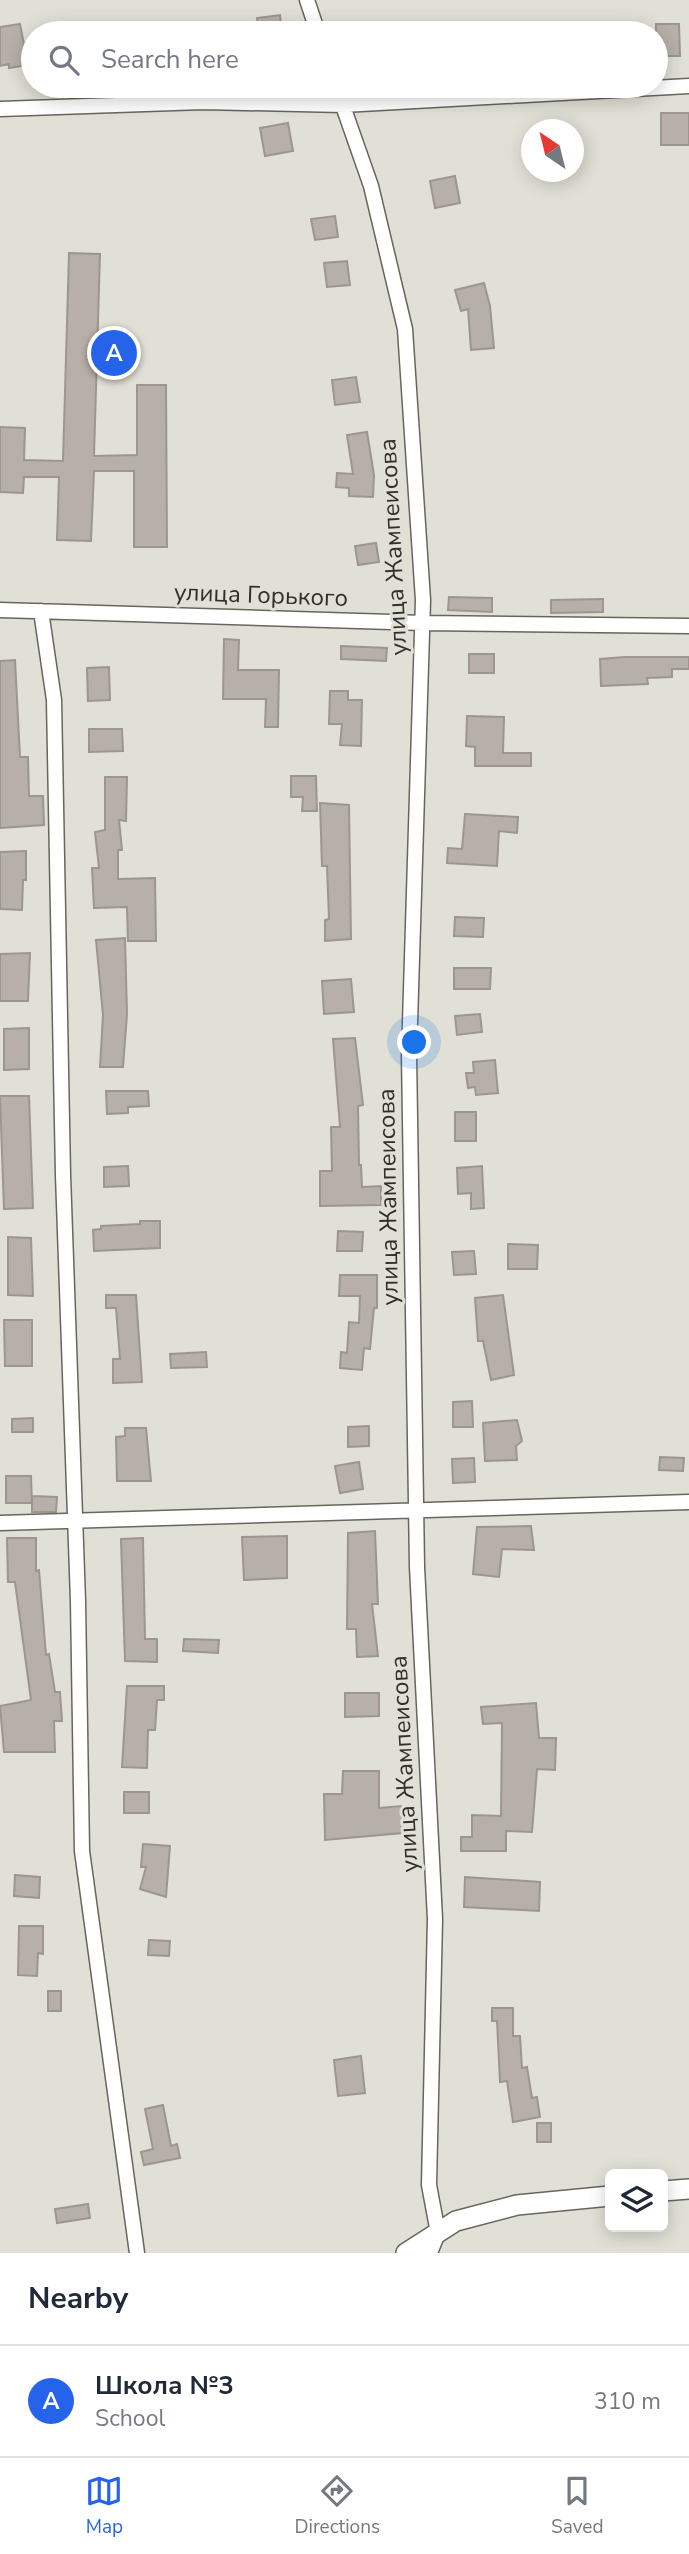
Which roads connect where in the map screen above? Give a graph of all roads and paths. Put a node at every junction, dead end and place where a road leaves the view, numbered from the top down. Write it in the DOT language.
graph roads {
  1 [pos="307,0"];
  2 [pos="314,21"];
  3 [pos="689,86"];
  4 [pos="668,87"];
  5 [pos="340,98"];
  6 [pos="470,98"];
  7 [pos="343,105"];
  8 [pos="0,109"];
  9 [pos="0,610"];
  10 [pos="41,611"];
  11 [pos="423,623"];
  12 [pos="689,626"];
  13 [pos="689,1502"];
  14 [pos="416,1512"];
  15 [pos="75,1518"];
  16 [pos="0,1523"];
  17 [pos="689,2189"];
  18 [pos="668,2191"];
  19 [pos="605,2196"];
  20 [pos="438,2233"];
  21 [pos="137,2253"];
  22 [pos="406,2253"];
  23 [pos="430,2253"];
  1 -- 2 [label="street"];
  3 -- 4 [label="street"];
  5 -- 7 [label="street, улица Жампеисова"];
  6 -- 7 [label="street"];
  7 -- 8 [label="street"];
  7 -- 11 [label="street, улица Жампеисова"];
  9 -- 10 [label="street, улица Горького"];
  10 -- 11 [label="street, улица Горького"];
  10 -- 15 [label="street"];
  11 -- 12 [label="street, улица Горького"];
  11 -- 14 [label="street, улица Жампеисова"];
  13 -- 14 [label="street"];
  14 -- 15 [label="street"];
  14 -- 20 [label="street, улица Жампеисова"];
  15 -- 16 [label="street"];
  15 -- 21 [label="street"];
  17 -- 18 [label="street"];
  19 -- 20 [label="street"];
  20 -- 22 [label="street"];
  20 -- 23 [label="street"];
}
